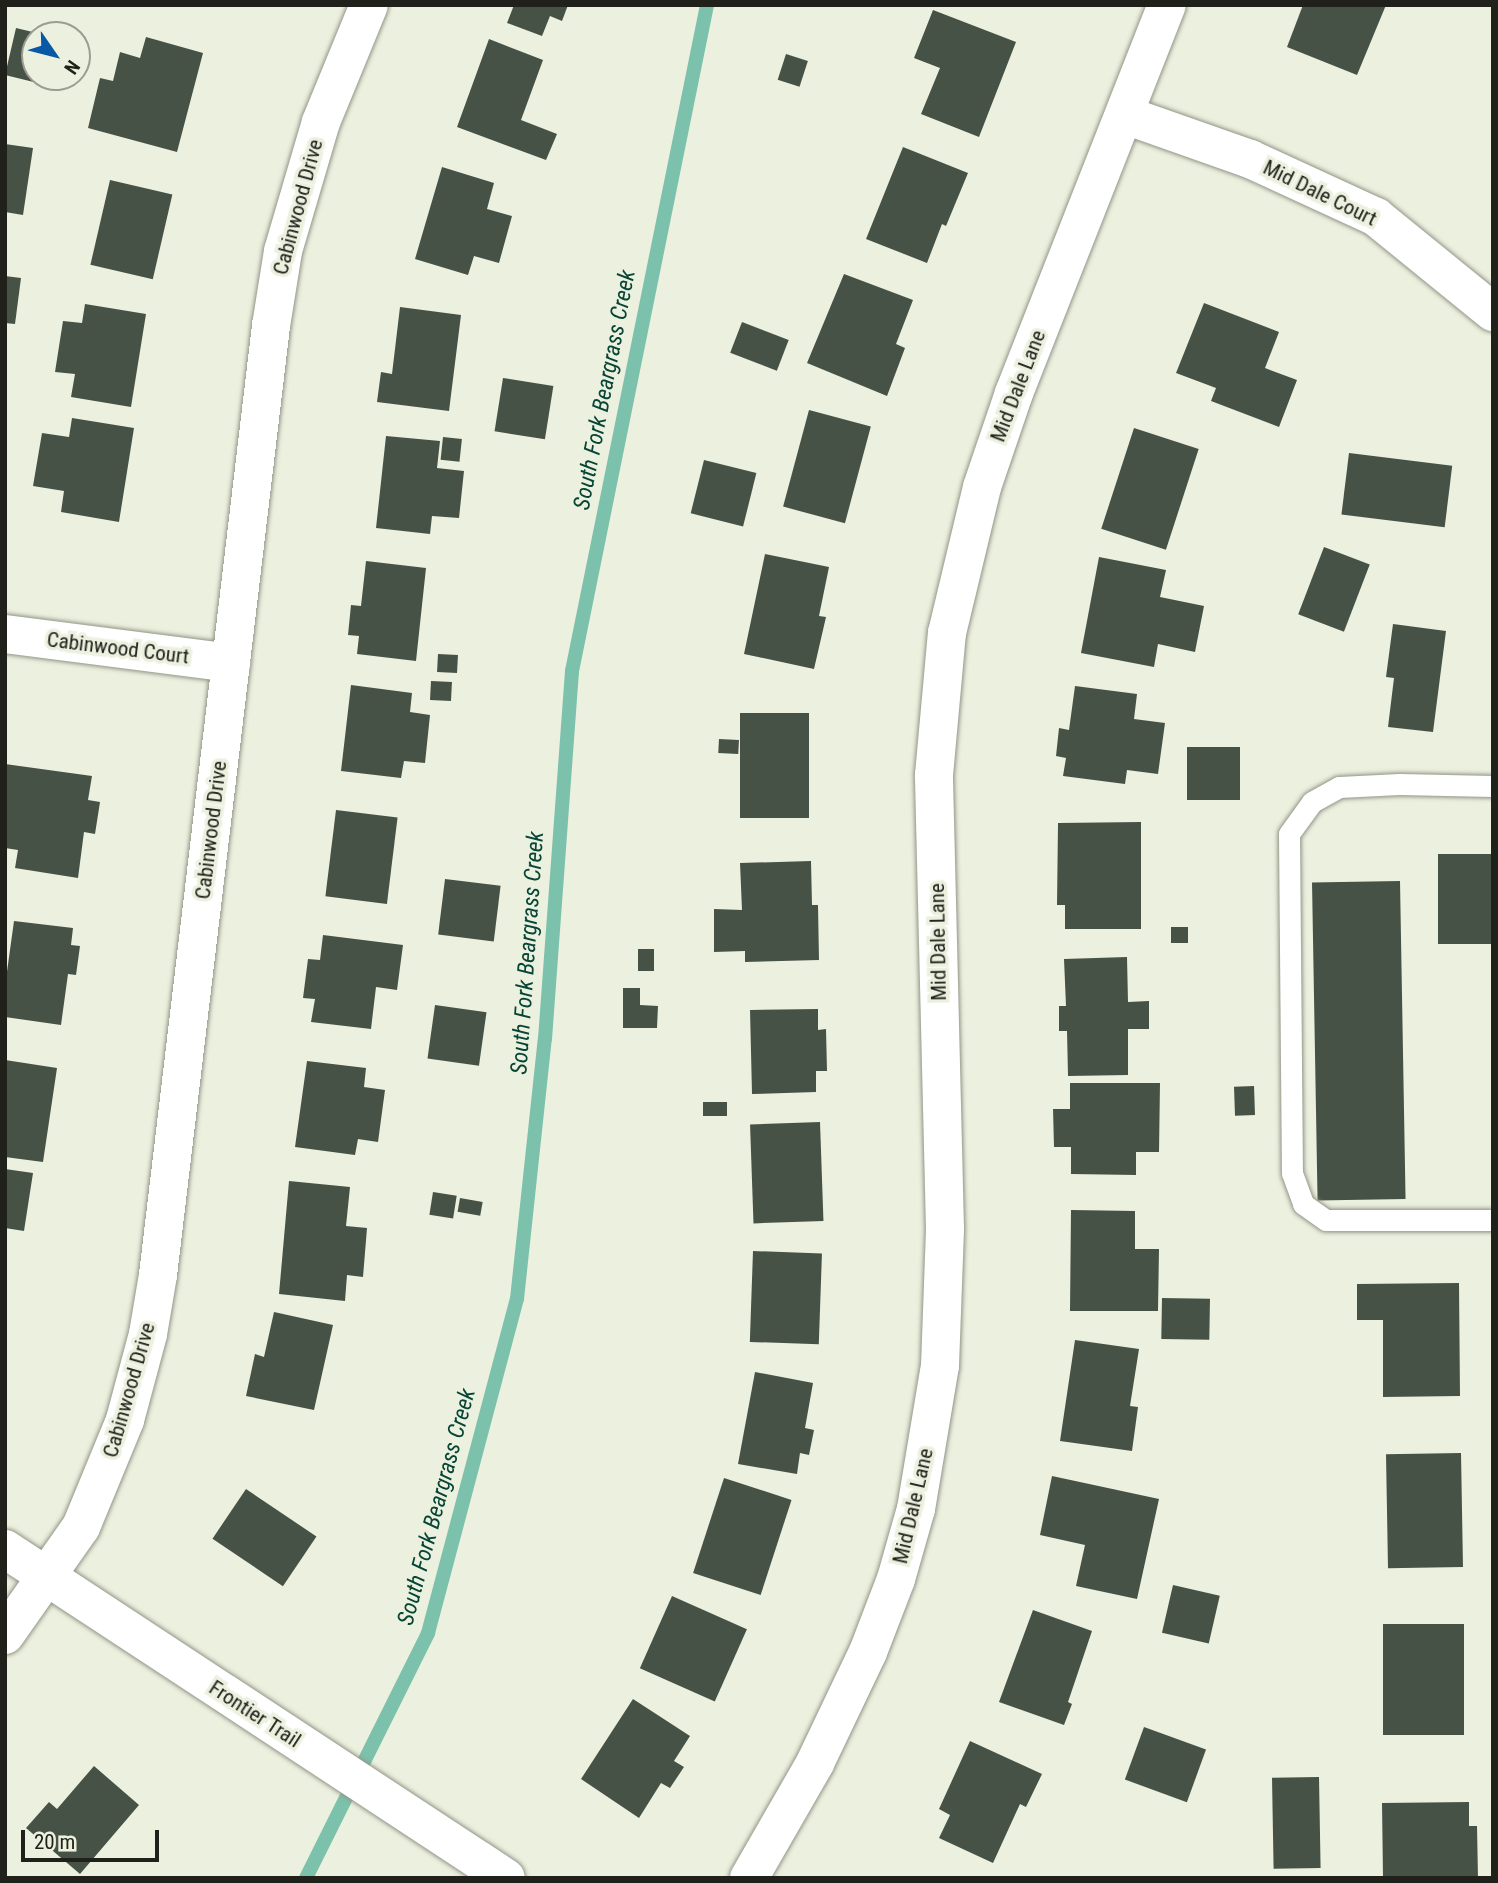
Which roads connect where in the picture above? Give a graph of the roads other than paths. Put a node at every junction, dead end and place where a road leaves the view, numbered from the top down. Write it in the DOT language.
graph roads {
  1 [pos="369,5"];
  2 [pos="1167,5"];
  3 [pos="1125,114"];
  4 [pos="1493,312"];
  5 [pos="5,634"];
  6 [pos="231,663"];
  7 [pos="1493,786"];
  8 [pos="1493,1220"];
  9 [pos="5,1549"];
  10 [pos="48,1577"];
  11 [pos="5,1634"];
  12 [pos="506,1878"];
  13 [pos="749,1878"];
  1 -- 6 [label="street, Cabinwood Drive"];
  2 -- 3 [label="street, Mid Dale Lane"];
  3 -- 4 [label="street, Mid Dale Court"];
  3 -- 13 [label="street, Mid Dale Lane"];
  5 -- 6 [label="street, Cabinwood Court"];
  6 -- 10 [label="street, Cabinwood Drive"];
  7 -- 8 [label="lane"];
  9 -- 10 [label="street, Frontier Trail"];
  10 -- 11 [label="street, Cabinwood Drive"];
  10 -- 12 [label="street, Frontier Trail"];
}
